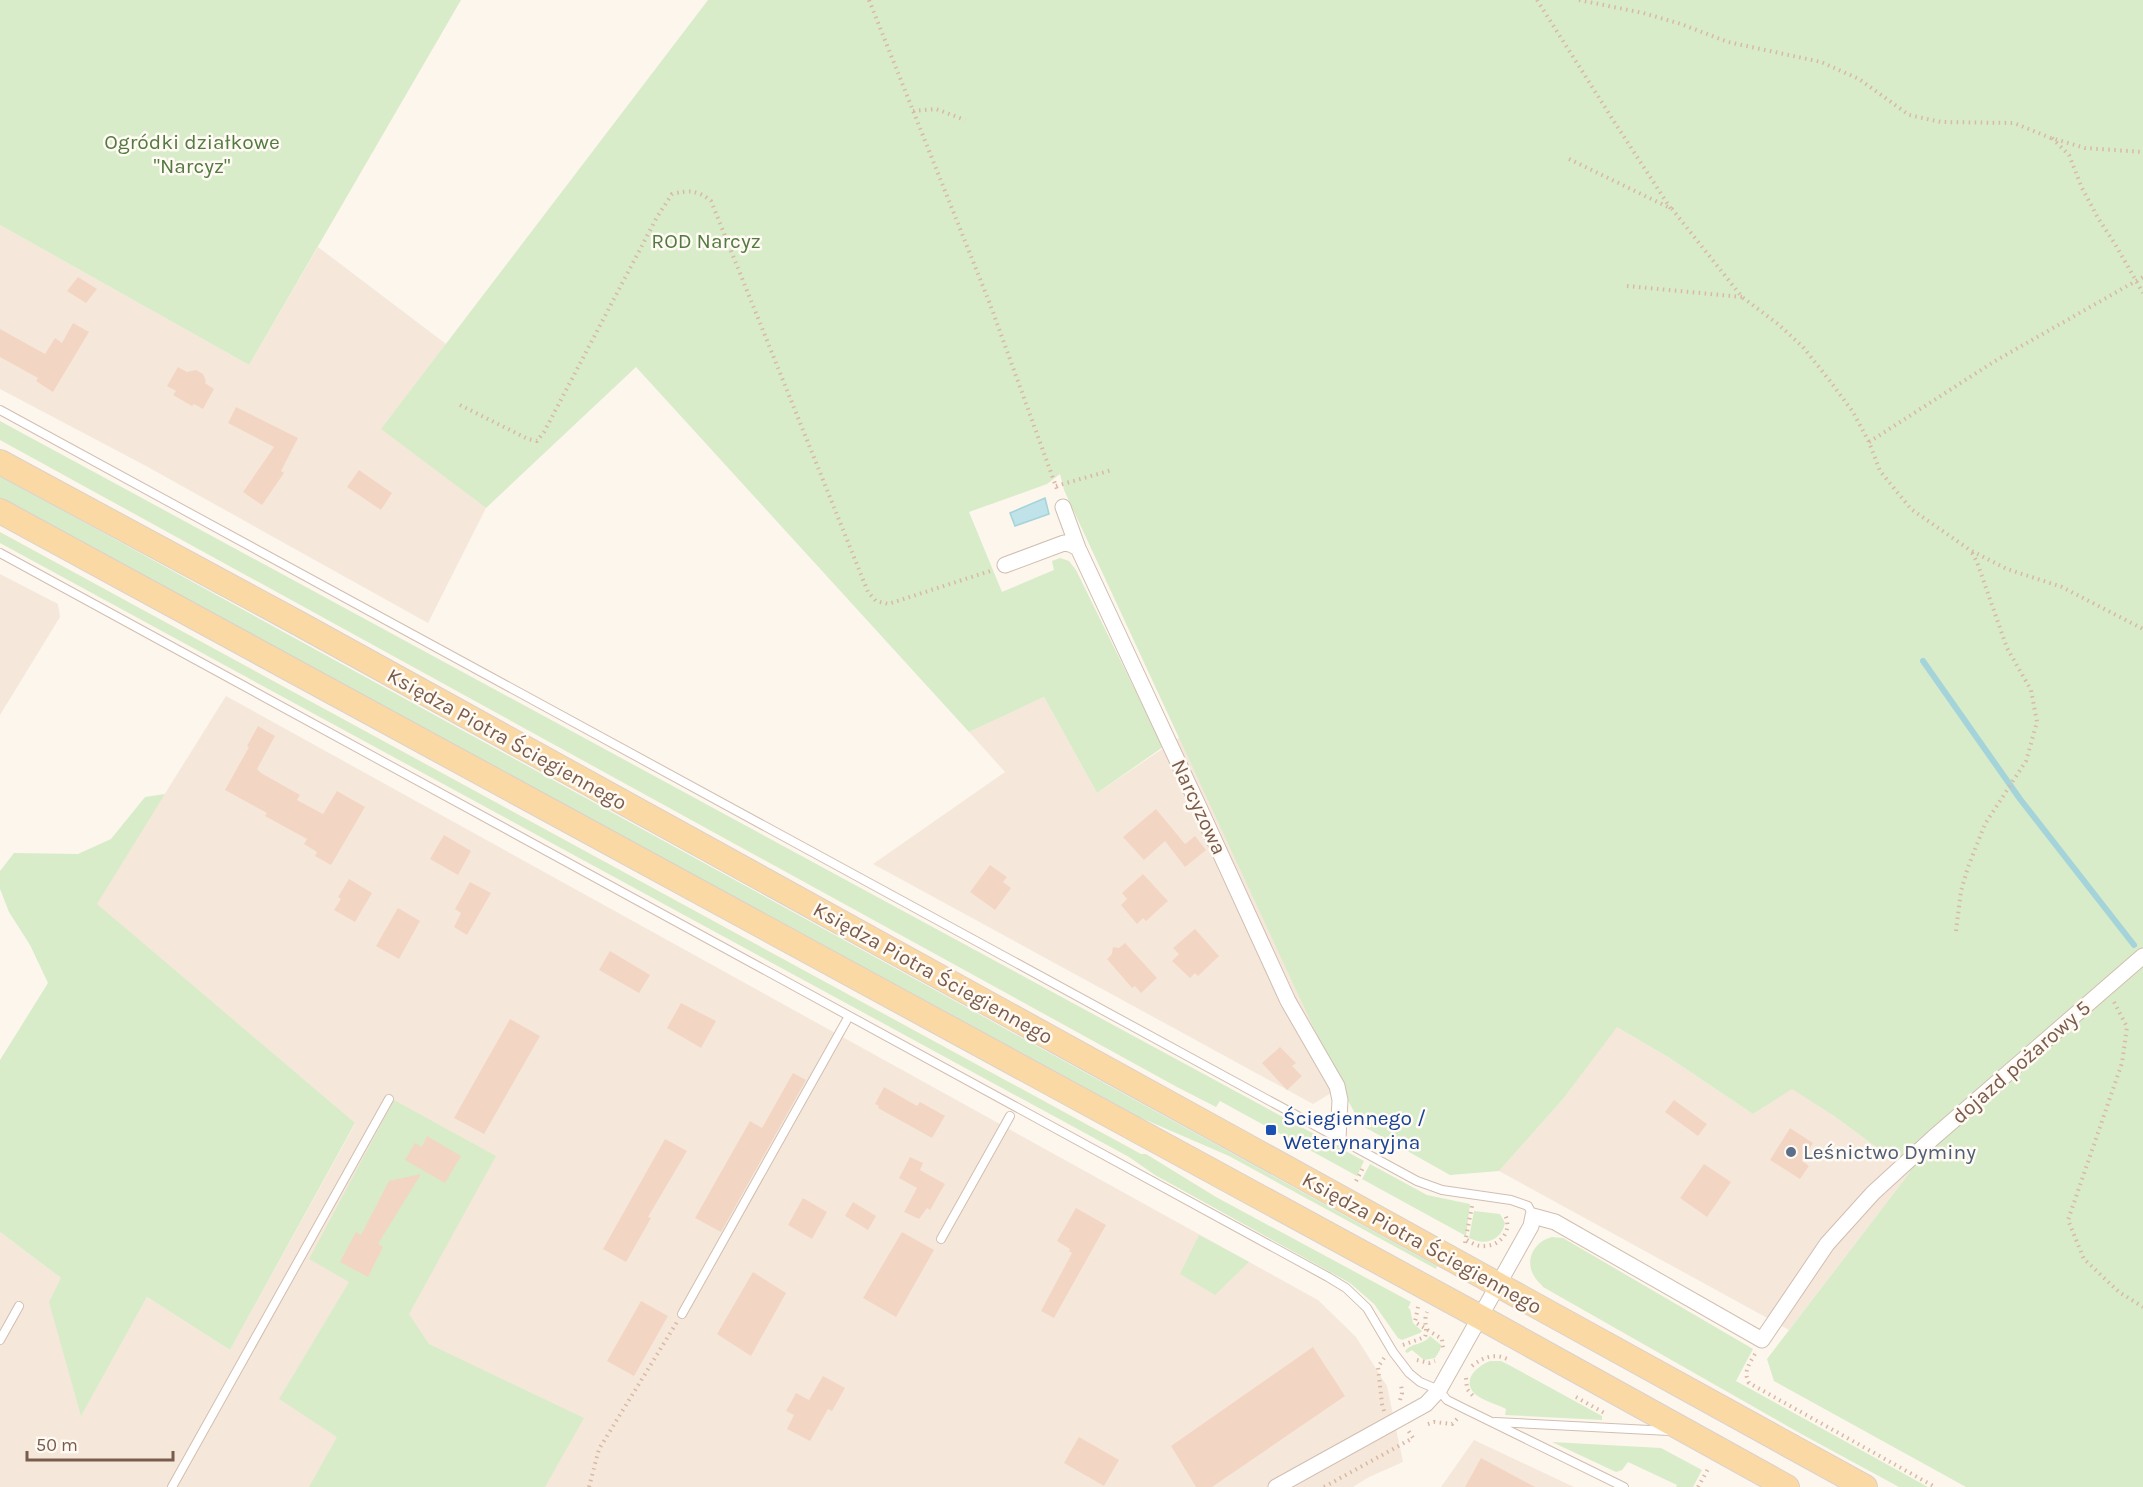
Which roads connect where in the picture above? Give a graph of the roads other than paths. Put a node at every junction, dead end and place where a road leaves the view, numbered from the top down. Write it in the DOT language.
graph roads {
  1 [pos="0,410"];
  2 [pos="0,462"];
  3 [pos="1063,507"];
  4 [pos="0,511"];
  5 [pos="1078,548"];
  6 [pos="0,553"];
  7 [pos="999,568"];
  8 [pos="2143,956"];
  9 [pos="849,1016"];
  10 [pos="389,1099"];
  11 [pos="1010,1116"];
  12 [pos="1338,1138"];
  13 [pos="1533,1216"];
  14 [pos="940,1239"];
  15 [pos="1498,1285"];
  16 [pos="19,1306"];
  17 [pos="682,1314"];
  18 [pos="1480,1317"];
  19 [pos="0,1340"];
  20 [pos="1439,1390"];
  21 [pos="1491,1422"];
  22 [pos="1688,1433"];
  23 [pos="172,1487"];
  24 [pos="1276,1487"];
  25 [pos="1624,1487"];
  26 [pos="1787,1487"];
  27 [pos="1865,1487"];
  1 -- 12 [label="lane"];
  2 -- 15 [label="main road, Księdza Piotra Ściegiennego"];
  3 -- 5 [label="street, Narcyzowa"];
  4 -- 18 [label="main road, Księdza Piotra Ściegiennego"];
  5 -- 7 [label="street"];
  5 -- 12 [label="street, Narcyzowa"];
  6 -- 9 [label="lane"];
  8 -- 13 [label="street, dojazd pożarowy 5"];
  9 -- 17 [label="lane"];
  9 -- 20 [label="lane"];
  10 -- 23 [label="lane"];
  11 -- 14 [label="lane"];
  12 -- 13 [label="lane"];
  13 -- 15 [label="street"];
  15 -- 18 [label="street"];
  15 -- 27 [label="main road, Księdza Piotra Ściegiennego"];
  16 -- 19 [label="lane"];
  18 -- 20 [label="street"];
  18 -- 22 [label="main road, Księdza Piotra Ściegiennego"];
  20 -- 21 [label="lane"];
  20 -- 24 [label="street"];
  21 -- 22 [label="lane"];
  21 -- 25 [label="lane"];
  22 -- 26 [label="main road, Księdza Piotra Ściegiennego"];
}
